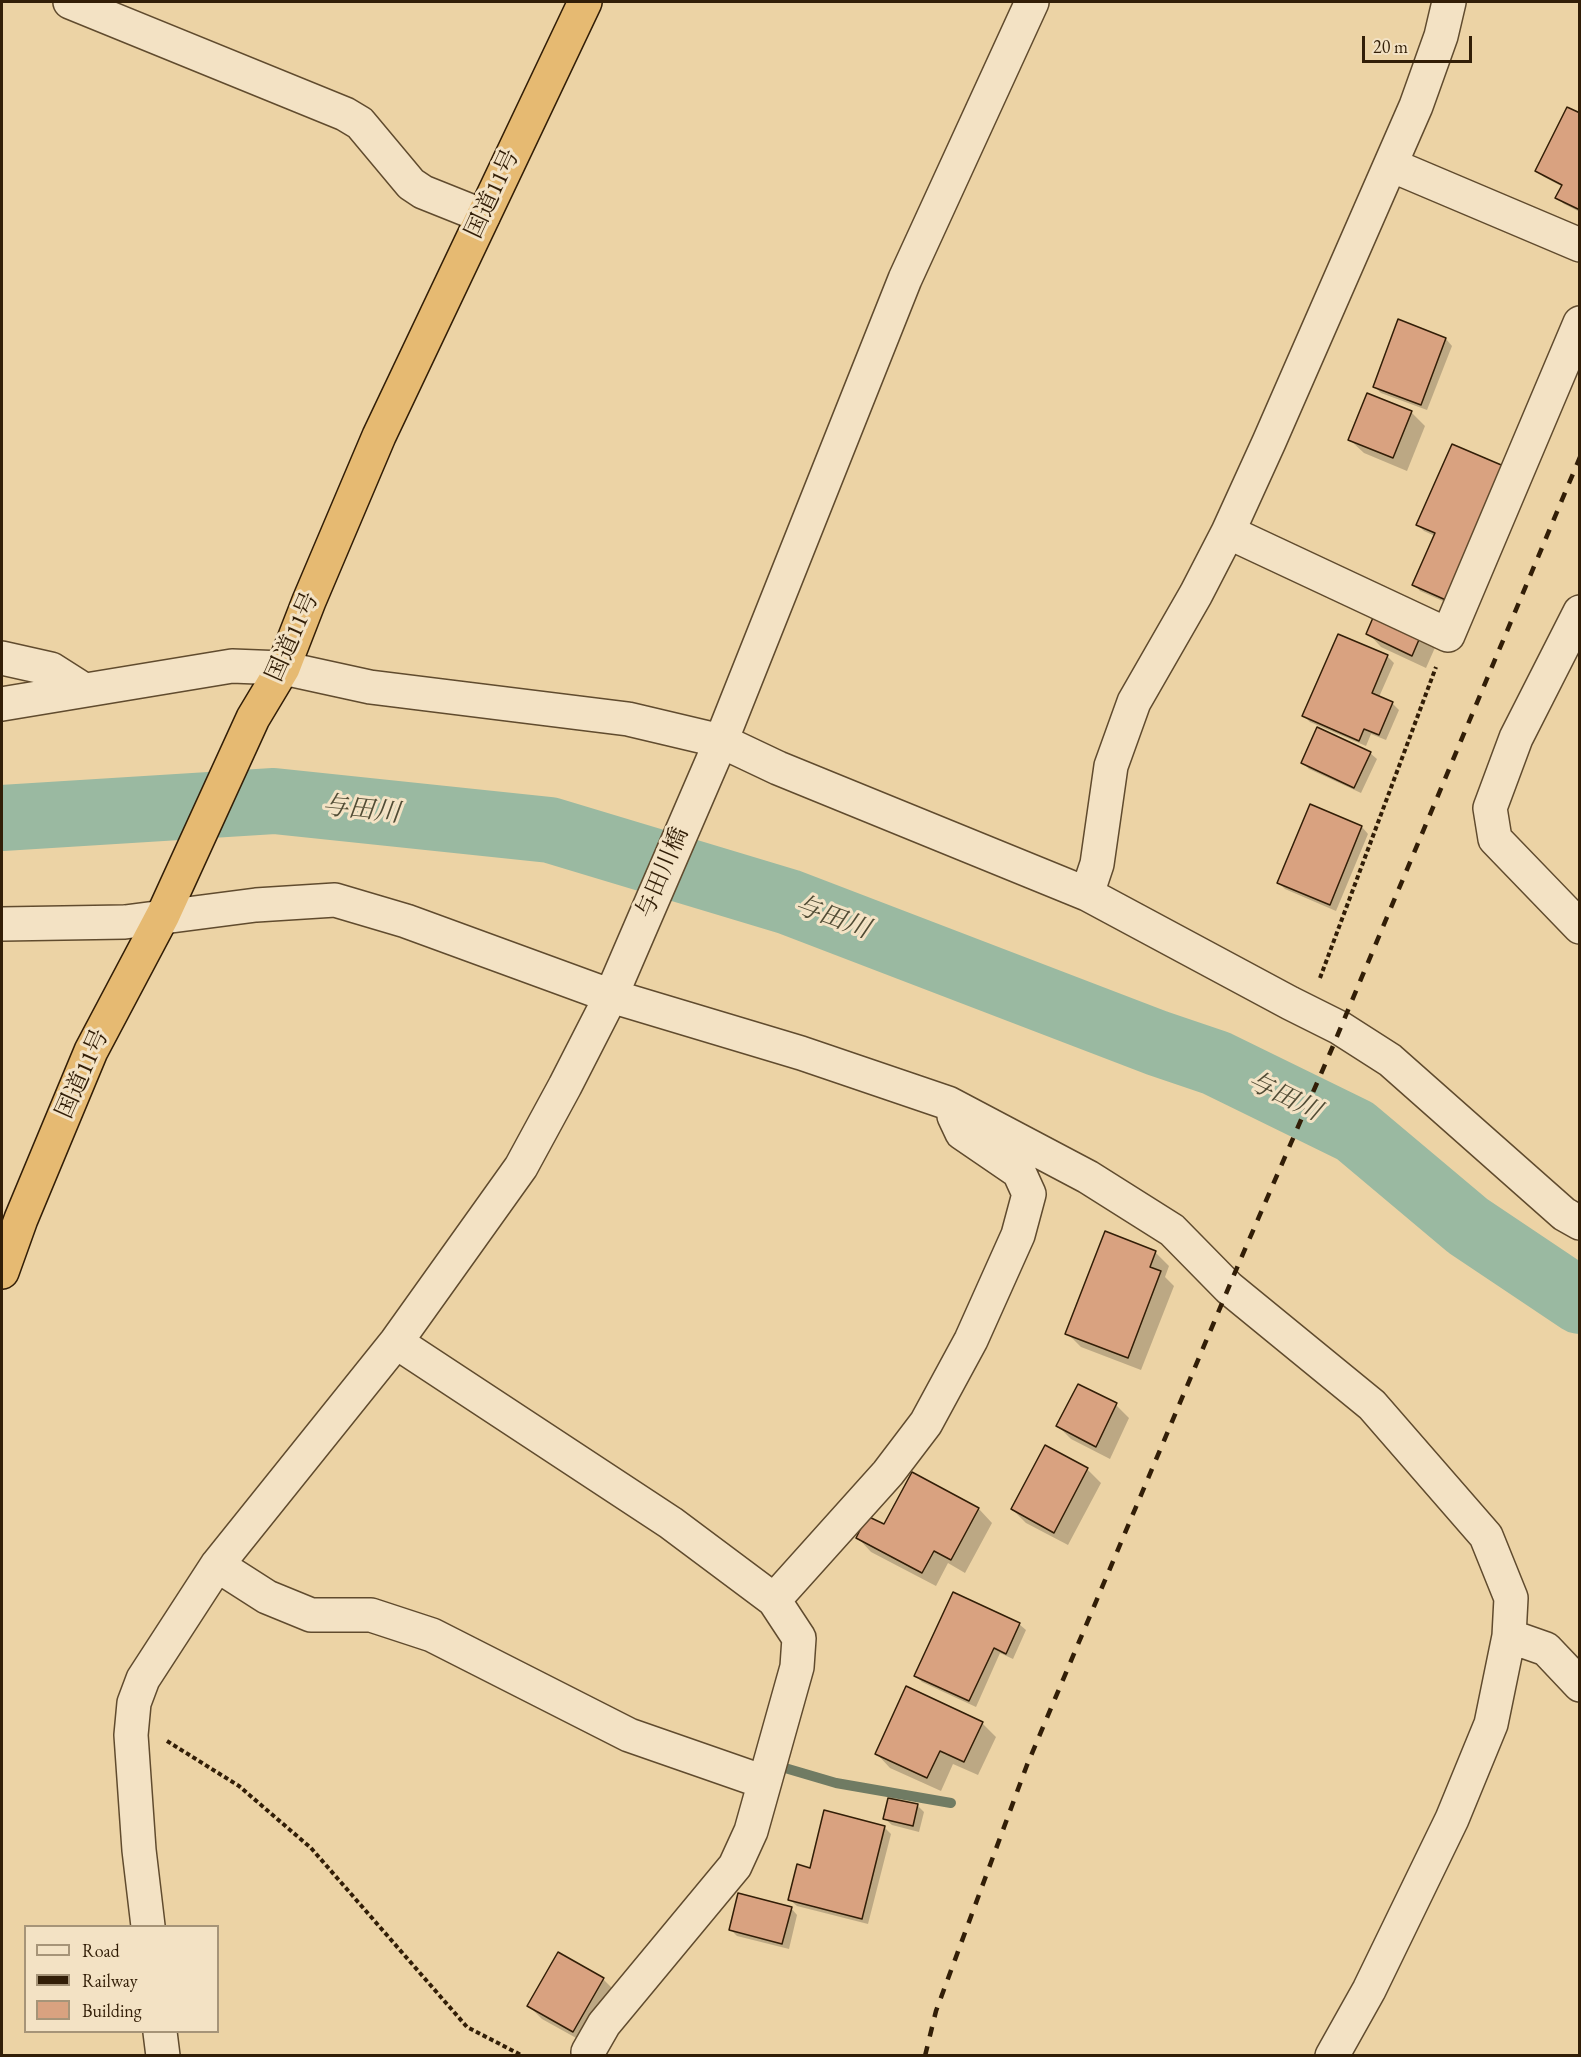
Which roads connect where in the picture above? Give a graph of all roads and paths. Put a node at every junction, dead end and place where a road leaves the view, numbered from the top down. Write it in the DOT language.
graph roads {
  1 [pos="70,2"];
  2 [pos="585,2"];
  3 [pos="1032,2"];
  4 [pos="1449,2"];
  5 [pos="1391,165"];
  6 [pos="483,216"];
  7 [pos="1580,245"];
  8 [pos="1580,323"];
  9 [pos="1228,532"];
  10 [pos="1580,612"];
  11 [pos="1448,635"];
  12 [pos="2,658"];
  13 [pos="282,668"];
  14 [pos="84,690"];
  15 [pos="2,704"];
  16 [pos="721,741"];
  17 [pos="1087,894"];
  18 [pos="170,901"];
  19 [pos="2,924"];
  20 [pos="1580,927"];
  21 [pos="615,985"];
  22 [pos="1308,1012"];
  23 [pos="948,1103"];
  24 [pos="1580,1223"];
  25 [pos="2,1272"];
  26 [pos="396,1342"];
  27 [pos="217,1565"];
  28 [pos="774,1600"];
  29 [pos="1509,1636"];
  30 [pos="1580,1685"];
  31 [pos="131,1735"];
  32 [pos="764,1782"];
  33 [pos="148,1925"];
  34 [pos="160,2033"];
  35 [pos="163,2055"];
  36 [pos="523,2055"];
  37 [pos="589,2055"];
  38 [pos="1332,2055"];
  1 -- 6 [label="street"];
  2 -- 6 [label="highway, 国道11号"];
  3 -- 16 [label="street, 与田川橋"];
  4 -- 5 [label="street"];
  5 -- 7 [label="street"];
  5 -- 9 [label="street"];
  6 -- 13 [label="highway, 国道11号"];
  8 -- 11 [label="street"];
  9 -- 11 [label="street"];
  9 -- 17 [label="street"];
  10 -- 20 [label="street"];
  11 -- 22 [label="path"];
  12 -- 14 [label="street"];
  13 -- 14 [label="street"];
  13 -- 16 [label="street"];
  13 -- 18 [label="highway, 国道11号"];
  14 -- 15 [label="street"];
  16 -- 17 [label="street"];
  16 -- 21 [label="street, 与田川橋"];
  17 -- 22 [label="street"];
  18 -- 19 [label="street"];
  18 -- 21 [label="street"];
  18 -- 25 [label="highway, 国道11号"];
  21 -- 23 [label="street"];
  21 -- 26 [label="street, 与田川橋"];
  22 -- 24 [label="street"];
  23 -- 28 [label="street"];
  23 -- 29 [label="street"];
  26 -- 27 [label="street, 与田川橋"];
  26 -- 28 [label="street"];
  27 -- 31 [label="street, 与田川橋"];
  27 -- 32 [label="street"];
  28 -- 32 [label="street"];
  29 -- 30 [label="street"];
  29 -- 38 [label="street"];
  31 -- 33 [label="street, 与田川橋"];
  31 -- 36 [label="path"];
  32 -- 37 [label="street"];
  34 -- 35 [label="street"];
}
